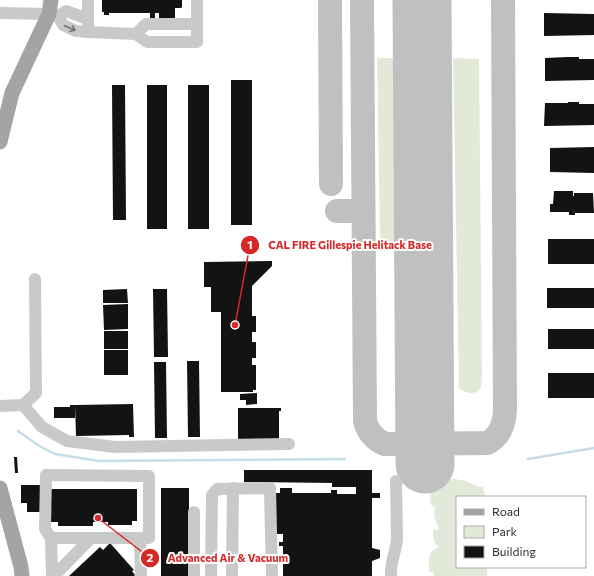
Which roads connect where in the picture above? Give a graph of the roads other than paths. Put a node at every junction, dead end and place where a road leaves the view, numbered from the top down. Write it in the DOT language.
graph roads {
  1 [pos="88,0"];
  2 [pos="197,0"];
  3 [pos="53,10"];
  4 [pos="0,13"];
  5 [pos="88,19"];
  6 [pos="197,24"];
  7 [pos="88,32"];
  8 [pos="136,34"];
  9 [pos="0,142"];
  10 [pos="35,279"];
  11 [pos="0,406"];
  12 [pos="23,406"];
  13 [pos="289,444"];
  14 [pos="396,481"];
  15 [pos="0,488"];
  16 [pos="233,488"];
  17 [pos="194,512"];
  18 [pos="51,538"];
  19 [pos="91,538"];
  20 [pos="140,538"];
  21 [pos="22,576"];
  22 [pos="53,576"];
  23 [pos="141,576"];
  24 [pos="194,576"];
  25 [pos="211,576"];
  26 [pos="232,576"];
  27 [pos="272,576"];
  28 [pos="391,576"];
  1 -- 5 [label="street"];
  2 -- 6 [label="street"];
  3 -- 4 [label="street"];
  3 -- 5 [label="street"];
  3 -- 7 [label="street, one-way"];
  3 -- 9 [label="main road"];
  5 -- 7 [label="street"];
  6 -- 8 [label="street"];
  6 -- 8 [label="street"];
  7 -- 8 [label="street"];
  10 -- 12 [label="street"];
  11 -- 12 [label="street"];
  12 -- 13 [label="street"];
  14 -- 28 [label="street"];
  15 -- 21 [label="main road"];
  16 -- 25 [label="street"];
  16 -- 26 [label="street"];
  16 -- 27 [label="street"];
  17 -- 24 [label="street"];
  18 -- 19 [label="street"];
  18 -- 20 [label="street"];
  18 -- 22 [label="street"];
  19 -- 20 [label="street"];
  19 -- 22 [label="street"];
  20 -- 23 [label="street"];
}
